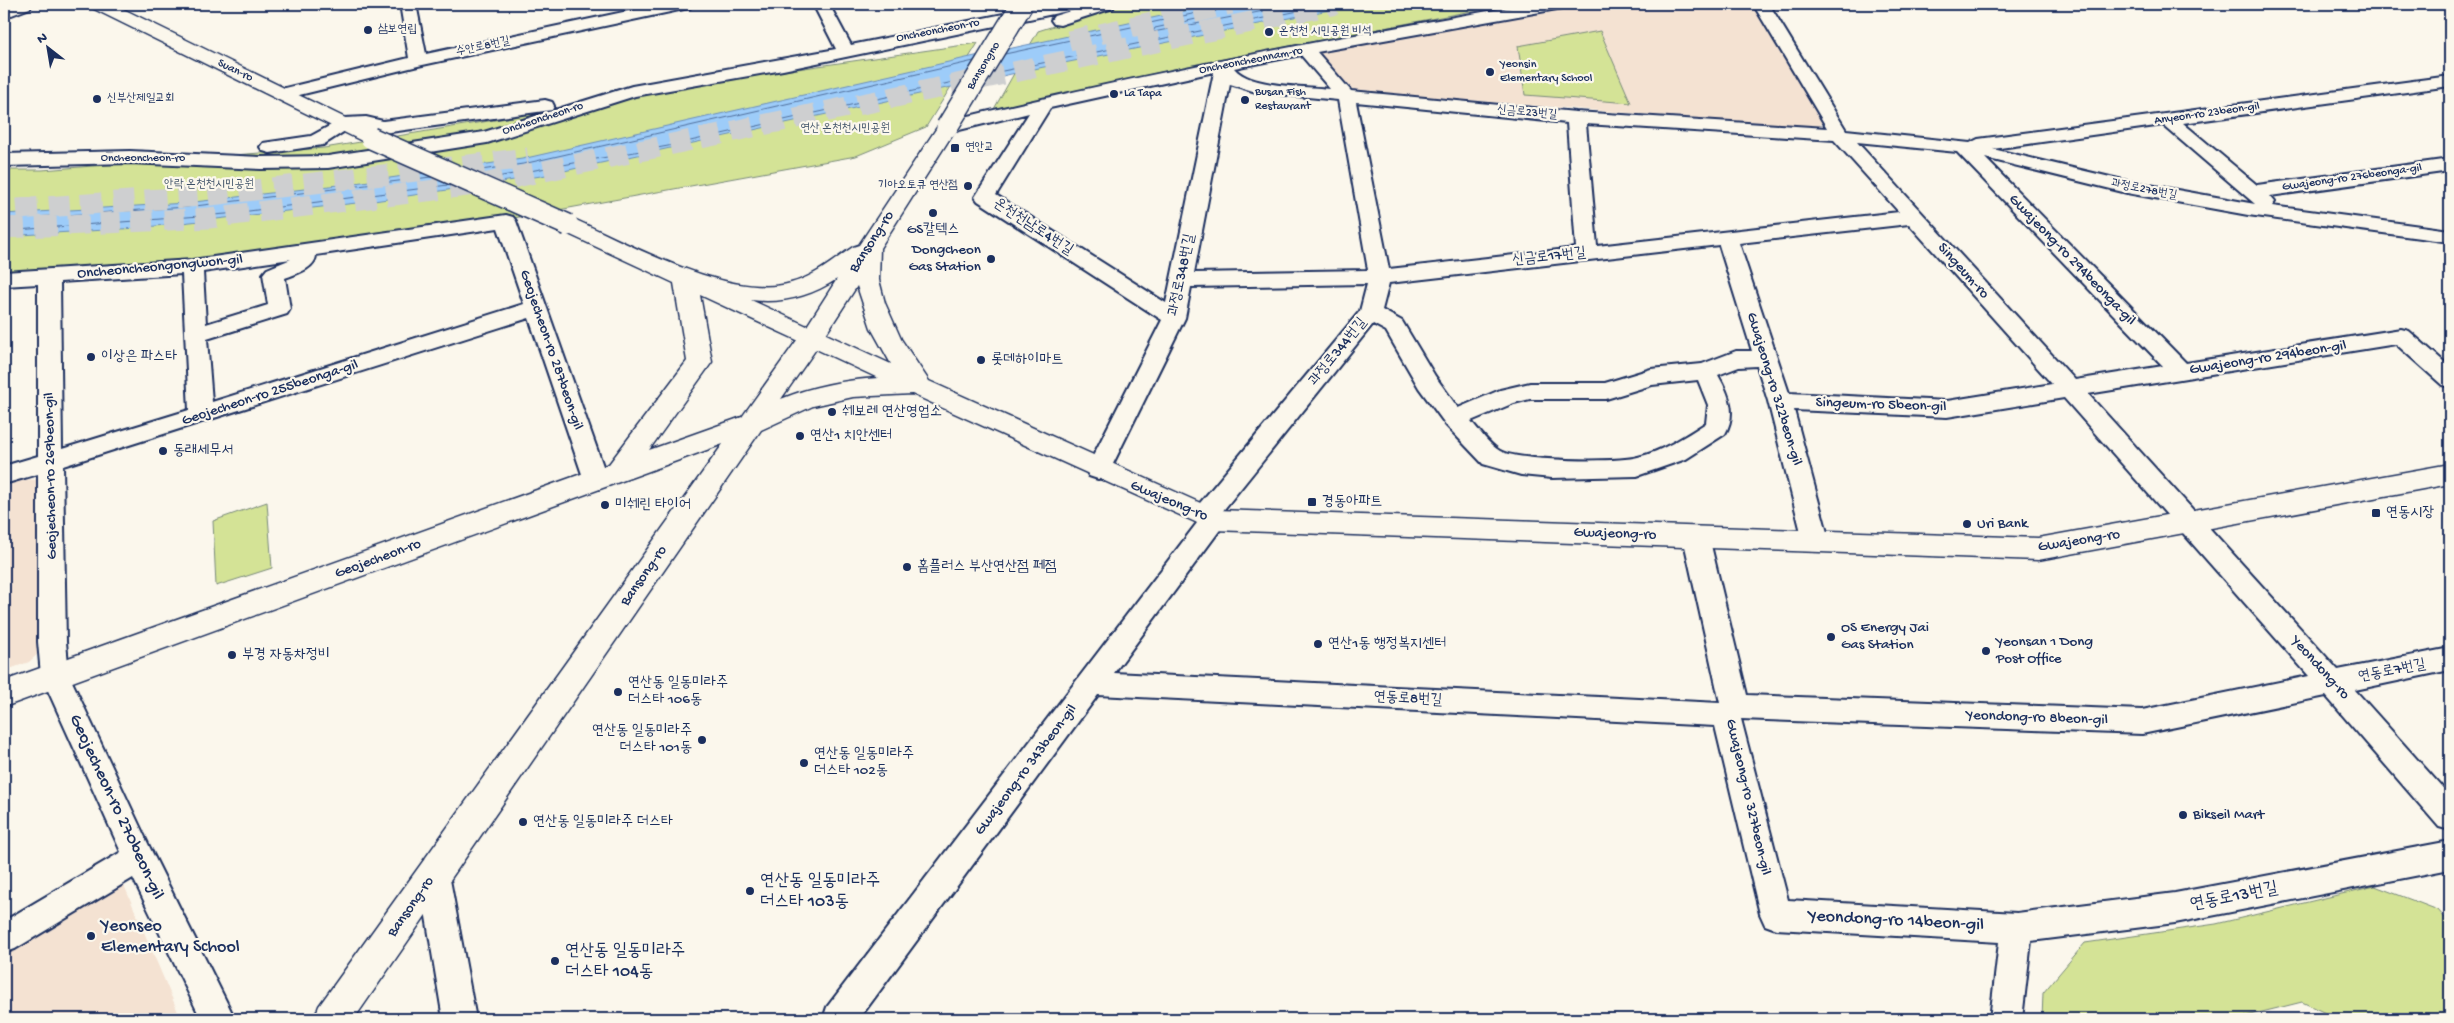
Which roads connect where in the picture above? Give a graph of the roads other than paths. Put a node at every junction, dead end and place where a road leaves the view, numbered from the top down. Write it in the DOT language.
graph roads {
  1 [pos="24,4"];
  2 [pos="99,4"];
  3 [pos="408,4"];
  4 [pos="684,4"];
  5 [pos="821,4"];
  6 [pos="1022,4"];
  7 [pos="1075,4"];
  8 [pos="1107,4"];
  9 [pos="1557,4"];
  10 [pos="1760,4"];
  11 [pos="4,13"];
  12 [pos="845,50"];
  13 [pos="1306,50"];
  14 [pos="418,61"];
  15 [pos="783,64"];
  16 [pos="1224,66"];
  17 [pos="2450,80"];
  18 [pos="632,91"];
  19 [pos="283,94"];
  20 [pos="1346,96"];
  21 [pos="1044,103"];
  22 [pos="1576,118"];
  23 [pos="2167,119"];
  24 [pos="344,124"];
  25 [pos="947,127"];
  26 [pos="1840,135"];
  27 [pos="1963,147"];
  28 [pos="9,156"];
  29 [pos="130,157"];
  30 [pos="2450,165"];
  31 [pos="2253,192"];
  32 [pos="2278,213"];
  33 [pos="1914,217"];
  34 [pos="506,221"];
  35 [pos="2450,236"];
  36 [pos="1727,238"];
  37 [pos="869,247"];
  38 [pos="316,250"];
  39 [pos="1587,253"];
  40 [pos="192,267"];
  41 [pos="49,276"];
  42 [pos="1380,277"];
  43 [pos="4,279"];
  44 [pos="684,279"];
  45 [pos="1183,280"];
  46 [pos="536,308"];
  47 [pos="1370,313"];
  48 [pos="1174,318"];
  49 [pos="195,335"];
  50 [pos="812,337"];
  51 [pos="1766,358"];
  52 [pos="1705,372"];
  53 [pos="2182,372"];
  54 [pos="2450,379"];
  55 [pos="918,385"];
  56 [pos="2071,390"];
  57 [pos="1780,401"];
  58 [pos="202,415"];
  59 [pos="1454,419"];
  60 [pos="752,423"];
  61 [pos="51,460"];
  62 [pos="1098,470"];
  63 [pos="2450,474"];
  64 [pos="4,475"];
  65 [pos="607,476"];
  66 [pos="1208,518"];
  67 [pos="2189,522"];
  68 [pos="1696,537"];
  69 [pos="1816,540"];
  70 [pos="2450,659"];
  71 [pos="55,675"];
  72 [pos="1091,683"];
  73 [pos="2334,683"];
  74 [pos="4,694"];
  75 [pos="1731,710"];
  76 [pos="2450,816"];
  77 [pos="2450,855"];
  78 [pos="139,858"];
  79 [pos="434,874"];
  80 [pos="1776,914"];
  81 [pos="2017,928"];
  82 [pos="4,938"];
  83 [pos="218,1019"];
  84 [pos="332,1019"];
  85 [pos="460,1019"];
  86 [pos="839,1019"];
  87 [pos="2006,1019"];
  1 -- 11 [label="street"];
  2 -- 19 [label="main road, Suan-ro"];
  3 -- 14 [label="street"];
  4 -- 14 [label="street, 수안로8번길"];
  5 -- 12 [label="street"];
  6 -- 25 [label="main road, Bansongno, bridge"];
  7 -- 12 [label="street, Oncheoncheon-ro"];
  8 -- 15 [label="street"];
  9 -- 13 [label="street, Oncheoncheonnam-ro"];
  10 -- 26 [label="street, Singeum-ro"];
  12 -- 15 [label="street, Oncheoncheon-ro"];
  13 -- 16 [label="street, Oncheoncheonnam-ro"];
  13 -- 20 [label="street"];
  14 -- 19 [label="street, 수안로8번길"];
  15 -- 18 [label="street, Oncheoncheon-ro"];
  16 -- 20 [label="street, 신금로23번길"];
  16 -- 21 [label="street, Oncheoncheonnam-ro"];
  16 -- 45 [label="street, 과정로348번길"];
  17 -- 23 [label="street, Anyeon-ro 23beon-gil"];
  18 -- 24 [label="street"];
  18 -- 29 [label="street, Oncheoncheon-ro"];
  19 -- 24 [label="main road, Suan-ro"];
  20 -- 22 [label="street, 신금로23번길"];
  20 -- 42 [label="street, 과정로344번길"];
  21 -- 25 [label="street, Oncheoncheonnam-ro"];
  21 -- 48 [label="street, 온천천남로4번길"];
  22 -- 26 [label="street, 신금로23번길"];
  22 -- 39 [label="street"];
  23 -- 27 [label="street, Anyeon-ro 23beon-gil"];
  23 -- 31 [label="street"];
  24 -- 29 [label="street"];
  24 -- 44 [label="main road, Suan-ro, bridge"];
  25 -- 37 [label="main road, Bansong-ro"];
  26 -- 27 [label="street, 과정로278번길"];
  26 -- 33 [label="street, Singeum-ro"];
  27 -- 32 [label="street, 과정로278번길"];
  27 -- 53 [label="street, Gwajeong-ro 294beonga-gil"];
  28 -- 29 [label="street, Oncheoncheon-ro"];
  30 -- 31 [label="street, Gwajeong-ro 276beonga-gil"];
  31 -- 32 [label="street"];
  32 -- 35 [label="street, 과정로278번길"];
  33 -- 36 [label="street, 신금로17번길"];
  33 -- 56 [label="street, Singeum-ro"];
  34 -- 38 [label="street, Oncheoncheongongwon-gil"];
  34 -- 46 [label="street, Geojecheon-ro 287beon-gil"];
  36 -- 39 [label="street, 신금로17번길"];
  36 -- 51 [label="street, Gwajeong-ro 322beon-gil"];
  37 -- 44 [label="main road"];
  37 -- 50 [label="main road, Bansong-ro"];
  37 -- 55 [label="main road"];
  38 -- 40 [label="street, Oncheoncheongongwon-gil"];
  38 -- 49 [label="street, Oncheoncheongongwon-gil"];
  39 -- 42 [label="street, 신금로17번길"];
  40 -- 41 [label="street, Oncheoncheongongwon-gil"];
  40 -- 49 [label="street"];
  41 -- 43 [label="street, Oncheoncheongongwon-gil"];
  41 -- 61 [label="street, Geojecheon-ro 269beon-gil"];
  42 -- 45 [label="street, 신금로17번길"];
  42 -- 47 [label="street, 과정로344번길"];
  44 -- 50 [label="main road, Gwajeong-ro"];
  44 -- 65 [label="main road"];
  45 -- 48 [label="street, 과정로348번길"];
  46 -- 58 [label="street, Geojecheon-ro 255beonga-gil"];
  46 -- 65 [label="street, Geojecheon-ro 287beon-gil"];
  47 -- 59 [label="street"];
  47 -- 66 [label="street, 과정로344번길"];
  48 -- 62 [label="street, 과정로348번길"];
  49 -- 58 [label="street"];
  50 -- 55 [label="main road, Gwajeong-ro"];
  50 -- 60 [label="main road, Bansong-ro"];
  51 -- 52 [label="street"];
  51 -- 57 [label="street, Gwajeong-ro 322beon-gil"];
  52 -- 59 [label="street"];
  52 -- 59 [label="street"];
  53 -- 54 [label="street, Gwajeong-ro 294beon-gil"];
  53 -- 56 [label="street, Gwajeong-ro 294beon-gil"];
  55 -- 60 [label="main road, Geojecheon-ro"];
  55 -- 62 [label="main road, Gwajeong-ro"];
  56 -- 57 [label="street, Singeum-ro 5beon-gil"];
  56 -- 67 [label="street, Singeum-ro"];
  57 -- 69 [label="street, Gwajeong-ro 322beon-gil"];
  58 -- 61 [label="street, Geojecheon-ro 255beonga-gil"];
  60 -- 65 [label="main road, Geojecheon-ro"];
  60 -- 79 [label="main road, Bansong-ro"];
  61 -- 64 [label="street, Geojecheon-ro 255beonga-gil"];
  61 -- 71 [label="street, Geojecheon-ro 269beon-gil"];
  62 -- 66 [label="main road, Gwajeong-ro"];
  63 -- 67 [label="main road, Gwajeong-ro"];
  65 -- 71 [label="main road, Geojecheon-ro"];
  66 -- 68 [label="main road, Gwajeong-ro"];
  66 -- 72 [label="street, Gwajeong-ro 343beon-gil"];
  67 -- 69 [label="main road, Gwajeong-ro"];
  67 -- 73 [label="street, Yeondong-ro"];
  68 -- 69 [label="main road, Gwajeong-ro"];
  68 -- 75 [label="street, Gwajeong-ro 327beon-gil"];
  70 -- 73 [label="street, 연동로7번길"];
  71 -- 74 [label="main road, Geojecheon-ro"];
  71 -- 78 [label="street, Geojecheon-ro 270beon-gil"];
  72 -- 75 [label="street, 연동로8번길"];
  72 -- 86 [label="street, Gwajeong-ro 343beon-gil"];
  73 -- 75 [label="street, Yeondong-ro 8beon-gil"];
  73 -- 76 [label="street, Yeondong-ro"];
  75 -- 80 [label="street, Gwajeong-ro 327beon-gil"];
  77 -- 81 [label="street, 연동로13번길"];
  78 -- 82 [label="street"];
  78 -- 83 [label="street, Geojecheon-ro 270beon-gil"];
  79 -- 84 [label="main road, Bansong-ro"];
  79 -- 85 [label="street"];
  80 -- 81 [label="street, Yeondong-ro 14beon-gil"];
  81 -- 87 [label="street"];
}
